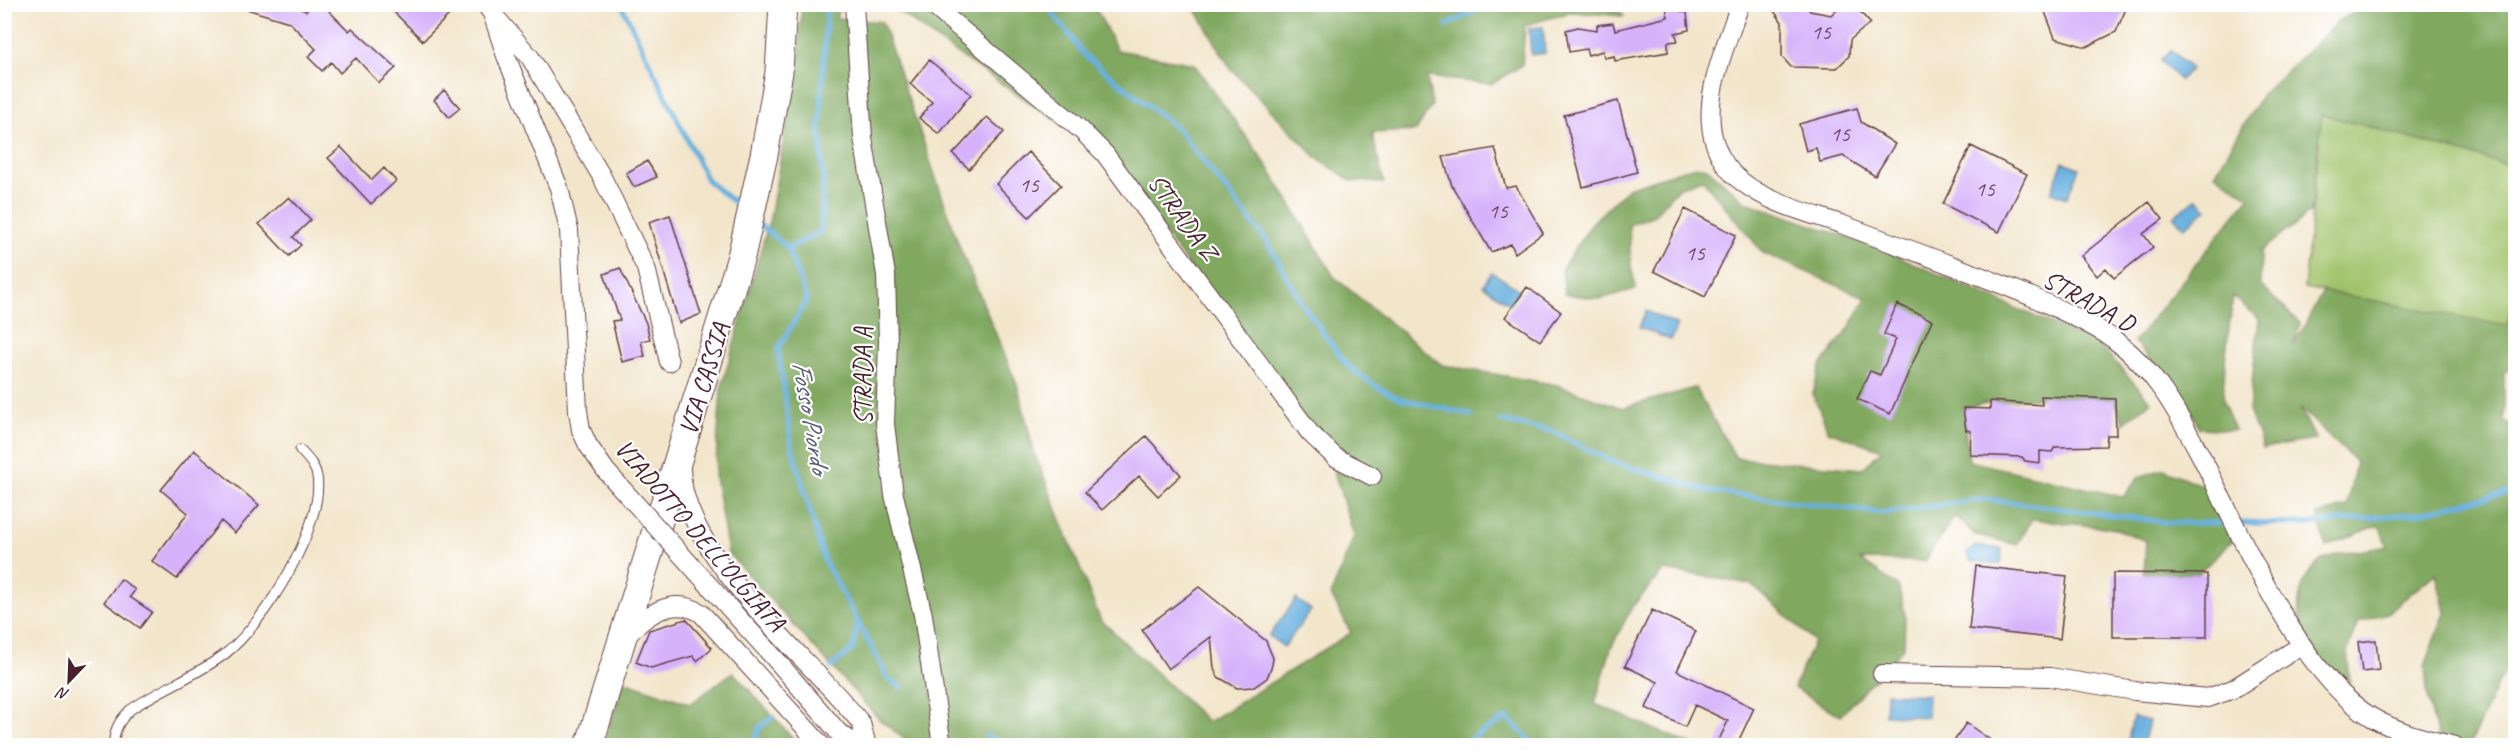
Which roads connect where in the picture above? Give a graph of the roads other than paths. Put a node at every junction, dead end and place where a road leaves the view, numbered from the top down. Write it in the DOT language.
graph roads {
  1 [pos="783,4"];
  2 [pos="931,4"];
  3 [pos="1740,4"];
  4 [pos="857,6"];
  5 [pos="489,9"];
  6 [pos="669,362"];
  7 [pos="300,450"];
  8 [pos="681,455"];
  9 [pos="1372,476"];
  10 [pos="2302,645"];
  11 [pos="618,648"];
  12 [pos="1882,674"];
  13 [pos="842,739"];
  14 [pos="114,746"];
  15 [pos="589,746"];
  16 [pos="822,746"];
  17 [pos="859,746"];
  18 [pos="867,746"];
  19 [pos="942,746"];
  20 [pos="2455,746"];
  1 -- 8 [label="main road, VIA CASSIA"];
  2 -- 9 [label="street, STRADA Z"];
  3 -- 10 [label="street, STRADA D"];
  4 -- 19 [label="street, STRADA A"];
  5 -- 6 [label="street"];
  5 -- 13 [label="street, VIADOTTO DELL'OLGIATA, bridge"];
  7 -- 14 [label="lane"];
  8 -- 11 [label="main road, VIA CASSIA"];
  8 -- 18 [label="street"];
  10 -- 12 [label="street"];
  10 -- 20 [label="street, STRADA D"];
  11 -- 15 [label="main road, VIA CASSIA"];
  11 -- 16 [label="street"];
  13 -- 17 [label="street, VIADOTTO DELL'OLGIATA"];
}
